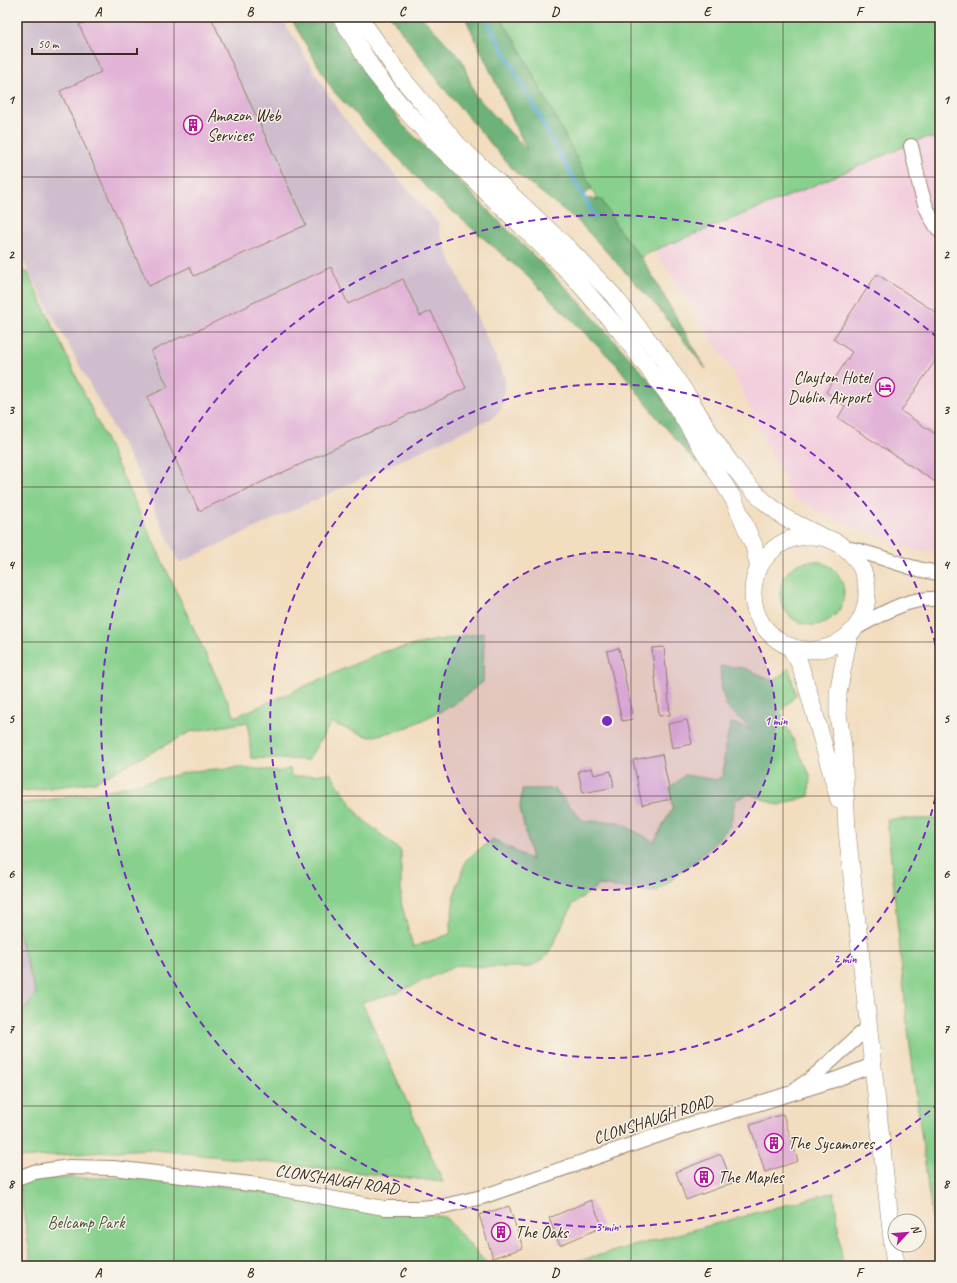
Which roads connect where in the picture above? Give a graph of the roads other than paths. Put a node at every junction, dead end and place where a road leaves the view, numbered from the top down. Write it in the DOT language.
graph roads {
  1 [pos="341,17"];
  2 [pos="359,17"];
  3 [pos="911,146"];
  4 [pos="940,231"];
  5 [pos="825,538"];
  6 [pos="844,548"];
  7 [pos="759,569"];
  8 [pos="940,573"];
  9 [pos="940,599"];
  10 [pos="853,632"];
  11 [pos="789,646"];
  12 [pos="847,831"];
  13 [pos="868,1024"];
  14 [pos="872,1065"];
  15 [pos="781,1097"];
  16 [pos="17,1178"];
  17 [pos="895,1266"];
  1 -- 7 [label="main road"];
  2 -- 5 [label="main road"];
  3 -- 4 [label="street"];
  5 -- 6 [label="main road"];
  5 -- 7 [label="main road"];
  6 -- 8 [label="street"];
  6 -- 10 [label="main road"];
  7 -- 11 [label="main road"];
  9 -- 10 [label="street"];
  10 -- 11 [label="main road"];
  10 -- 12 [label="main road"];
  11 -- 12 [label="main road"];
  12 -- 13 [label="main road"];
  13 -- 14 [label="main road"];
  13 -- 15 [label="street, CLONSHAUGH ROAD"];
  14 -- 15 [label="street, CLONSHAUGH ROAD"];
  14 -- 17 [label="main road"];
  15 -- 16 [label="street, CLONSHAUGH ROAD"];
}
